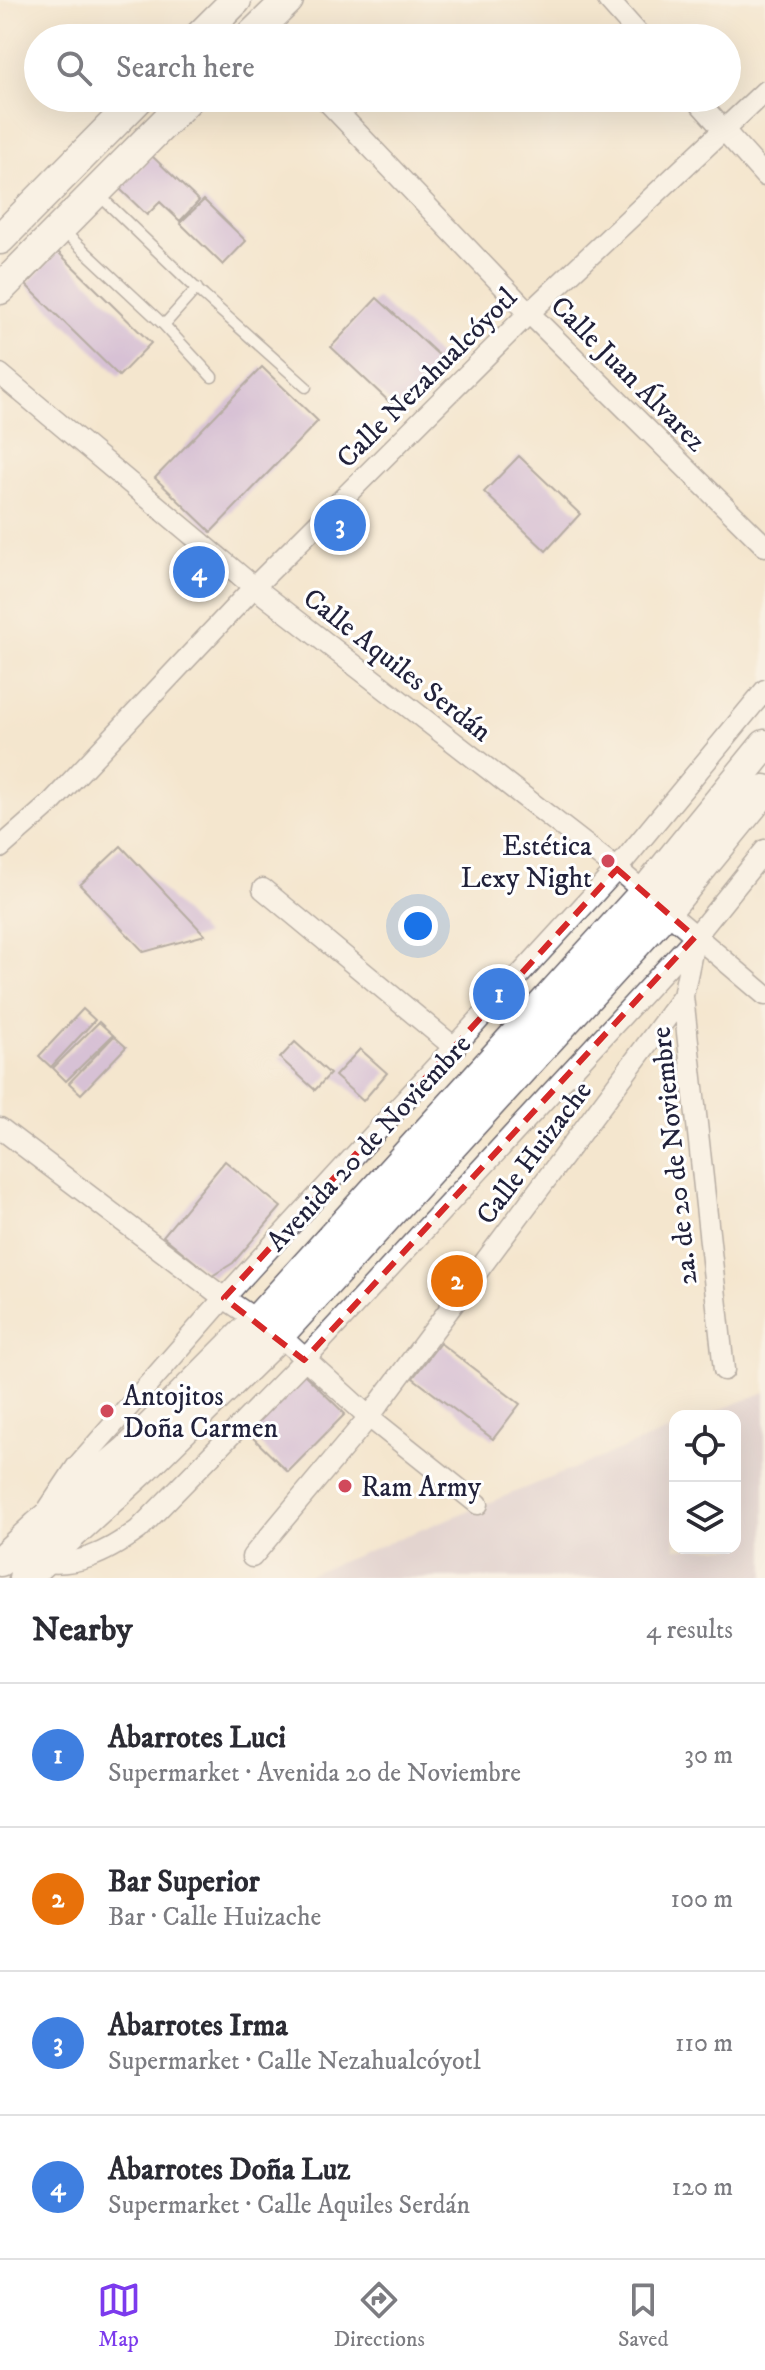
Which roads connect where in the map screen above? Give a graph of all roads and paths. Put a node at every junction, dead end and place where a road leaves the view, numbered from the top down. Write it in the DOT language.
graph roads {
  1 [pos="288,0"];
  2 [pos="608,0"];
  3 [pos="234,1"];
  4 [pos="212,24"];
  5 [pos="250,24"];
  6 [pos="267,24"];
  7 [pos="629,24"];
  8 [pos="765,91"];
  9 [pos="125,112"];
  10 [pos="175,112"];
  11 [pos="337,112"];
  12 [pos="708,112"];
  13 [pos="724,130"];
  14 [pos="765,176"];
  15 [pos="96,191"];
  16 [pos="60,228"];
  17 [pos="0,239"];
  18 [pos="197,288"];
  19 [pos="0,289"];
  20 [pos="529,313"];
  21 [pos="164,325"];
  22 [pos="0,374"];
  23 [pos="212,377"];
  24 [pos="306,387"];
  25 [pos="765,546"];
  26 [pos="254,587"];
  27 [pos="765,690"];
  28 [pos="765,745"];
  29 [pos="765,790"];
  30 [pos="0,848"];
  31 [pos="765,850"];
  32 [pos="617,869"];
  33 [pos="263,889"];
  34 [pos="656,901"];
  35 [pos="695,937"];
  36 [pos="765,995"];
  37 [pos="683,996"];
  38 [pos="455,1048"];
  39 [pos="0,1128"];
  40 [pos="224,1298"];
  41 [pos="268,1327"];
  42 [pos="304,1360"];
  43 [pos="724,1370"];
  44 [pos="369,1417"];
  45 [pos="478,1504"];
  46 [pos="38,1526"];
  47 [pos="252,1557"];
  48 [pos="15,1560"];
  1 -- 6 [label="main road"];
  2 -- 7 [label="street"];
  3 -- 4 [label="main road"];
  3 -- 5 [label="street"];
  8 -- 13 [label="street, Calle Nezahualcóyotl"];
  9 -- 17 [label="main road"];
  10 -- 15 [label="main road"];
  11 -- 20 [label="street, Calle Juan Álvarez"];
  12 -- 13 [label="street"];
  13 -- 14 [label="street"];
  13 -- 20 [label="street, Calle Nezahualcóyotl"];
  15 -- 16 [label="main road"];
  15 -- 18 [label="lane"];
  16 -- 19 [label="main road"];
  16 -- 21 [label="lane"];
  18 -- 21 [label="lane"];
  18 -- 24 [label="lane"];
  20 -- 25 [label="street, Calle Juan Álvarez"];
  20 -- 26 [label="street, Calle Nezahualcóyotl"];
  21 -- 23 [label="lane"];
  22 -- 26 [label="street, Calle Aquiles Serdán"];
  26 -- 30 [label="street, Calle Nezahualcóyotl"];
  26 -- 32 [label="street, Calle Aquiles Serdán"];
  27 -- 32 [label="street, Avenida 20 de Noviembre"];
  28 -- 34 [label="main road, Avenida 20 de Noviembre"];
  29 -- 34 [label="main road, Avenida 20 de Noviembre"];
  31 -- 35 [label="street"];
  32 -- 34 [label="street, Calle Aquiles Serdán"];
  32 -- 38 [label="street, Avenida 20 de Noviembre"];
  33 -- 38 [label="street"];
  34 -- 35 [label="street, Calle Aquiles Serdán"];
  34 -- 41 [label="main road, Avenida 20 de Noviembre"];
  35 -- 36 [label="street, Calle Aquiles Serdán"];
  35 -- 37 [label="street, 2a. de 20 de Noviembre"];
  35 -- 42 [label="street"];
  37 -- 43 [label="street, 2a. de 20 de Noviembre"];
  37 -- 44 [label="street, Calle Huizache"];
  38 -- 40 [label="street, Avenida 20 de Noviembre"];
  39 -- 40 [label="street"];
  40 -- 41 [label="street"];
  40 -- 46 [label="street, Avenida 20 de Noviembre"];
  41 -- 42 [label="street"];
  41 -- 46 [label="main road, Avenida 20 de Noviembre"];
  41 -- 48 [label="main road, Avenida 20 de Noviembre"];
  42 -- 44 [label="street"];
  42 -- 48 [label="street"];
  44 -- 45 [label="street"];
  44 -- 47 [label="street, Calle Huizache"];
  46 -- 48 [label="main road, Avenida 20 de Noviembre"];
}
